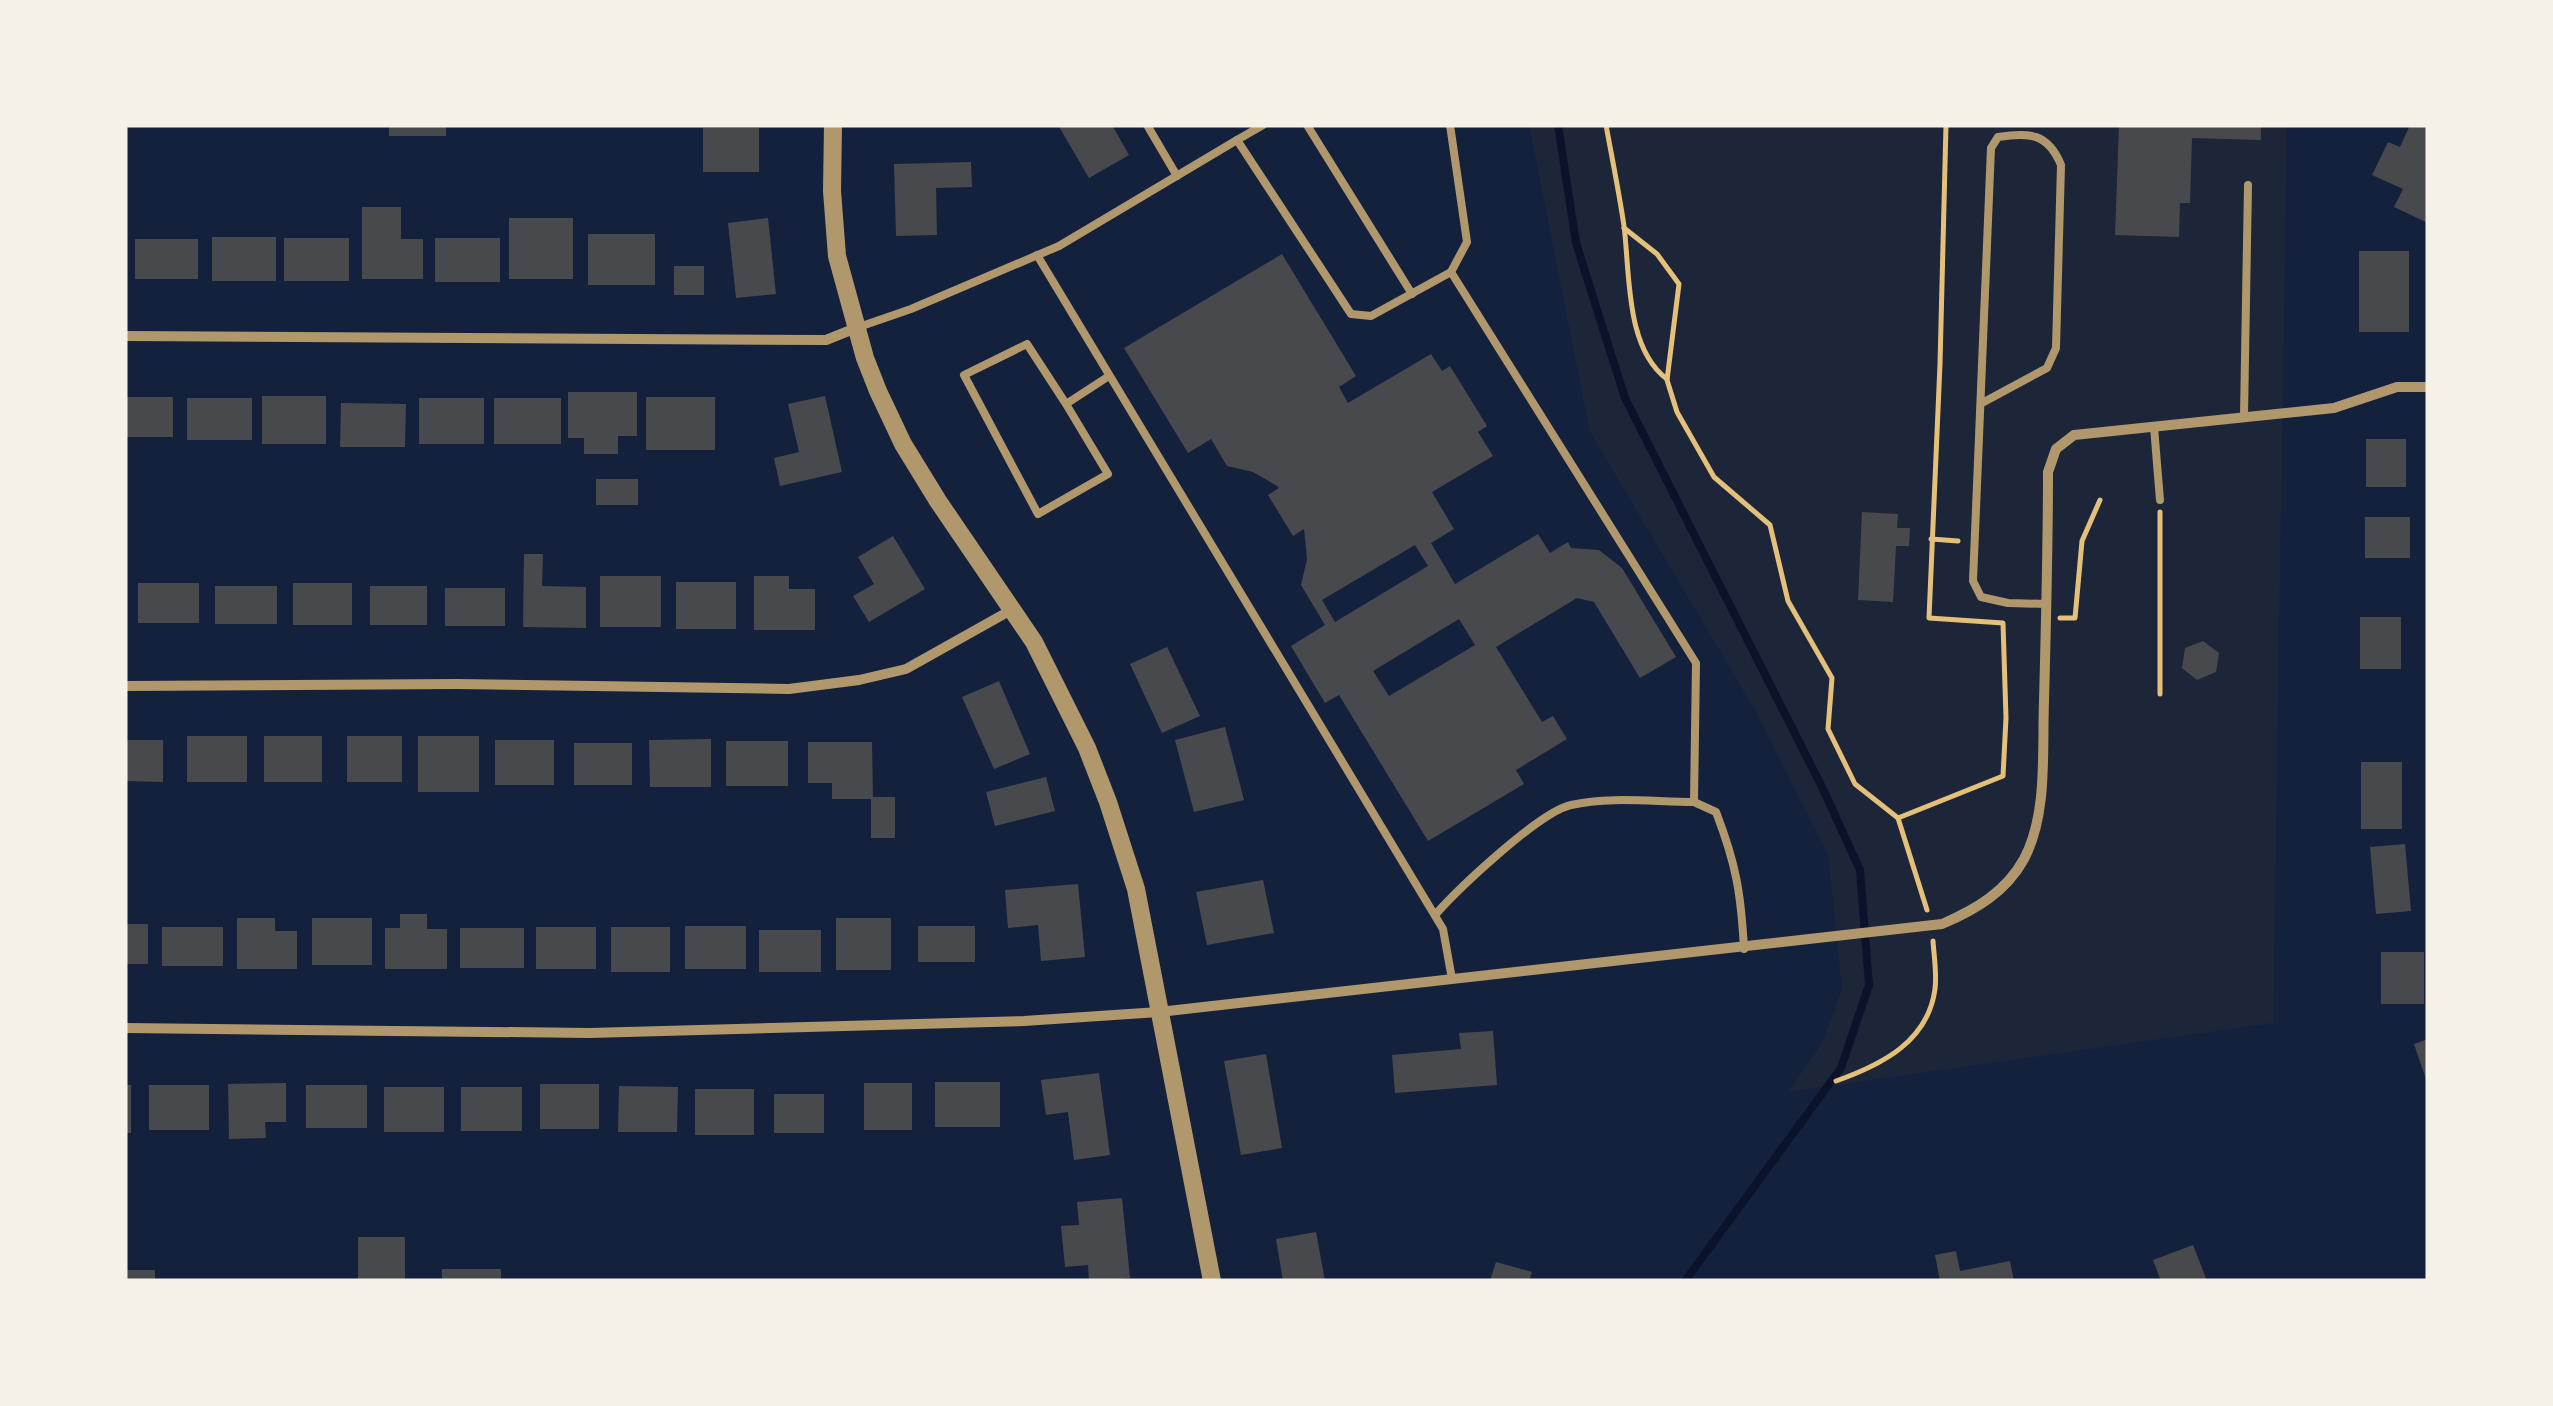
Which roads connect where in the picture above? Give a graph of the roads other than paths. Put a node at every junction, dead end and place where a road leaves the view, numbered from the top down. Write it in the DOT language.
graph roads {
  1 [pos="832,125"];
  2 [pos="1146,125"];
  3 [pos="1263,125"];
  4 [pos="1307,125"];
  5 [pos="1450,125"];
  6 [pos="1995,125"];
  7 [pos="1998,137"];
  8 [pos="1236,140"];
  9 [pos="1176,176"];
  10 [pos="2248,186"];
  11 [pos="1036,255"];
  12 [pos="1451,272"];
  13 [pos="1412,294"];
  14 [pos="856,328"];
  15 [pos="125,336"];
  16 [pos="1109,376"];
  17 [pos="2428,387"];
  18 [pos="1982,403"];
  19 [pos="1066,404"];
  20 [pos="2244,416"];
  21 [pos="2154,427"];
  22 [pos="2160,500"];
  23 [pos="2047,604"];
  24 [pos="1014,608"];
  25 [pos="125,686"];
  26 [pos="1694,802"];
  27 [pos="1435,915"];
  28 [pos="1744,949"];
  29 [pos="1452,979"];
  30 [pos="1159,1012"];
  31 [pos="125,1028"];
  32 [pos="1212,1281"];
  1 -- 14 [label="street"];
  2 -- 9 [label="lane"];
  3 -- 8 [label="lane"];
  4 -- 13 [label="lane"];
  5 -- 12 [label="lane"];
  6 -- 7 [label="lane"];
  7 -- 18 [label="lane"];
  7 -- 18 [label="lane"];
  8 -- 9 [label="lane"];
  8 -- 13 [label="lane"];
  9 -- 11 [label="lane"];
  10 -- 20 [label="lane"];
  11 -- 14 [label="lane"];
  11 -- 16 [label="lane"];
  12 -- 13 [label="lane"];
  12 -- 26 [label="lane"];
  14 -- 15 [label="street"];
  14 -- 24 [label="street"];
  16 -- 19 [label="lane"];
  16 -- 27 [label="lane"];
  17 -- 20 [label="street"];
  18 -- 23 [label="lane"];
  19 -- 19 [label="lane"];
  20 -- 21 [label="street"];
  21 -- 22 [label="lane"];
  21 -- 23 [label="street"];
  23 -- 28 [label="street"];
  24 -- 25 [label="street"];
  24 -- 30 [label="street"];
  26 -- 27 [label="lane"];
  26 -- 28 [label="lane"];
  27 -- 29 [label="lane"];
  28 -- 29 [label="street"];
  29 -- 30 [label="street"];
  30 -- 31 [label="street"];
  30 -- 32 [label="street"];
}
